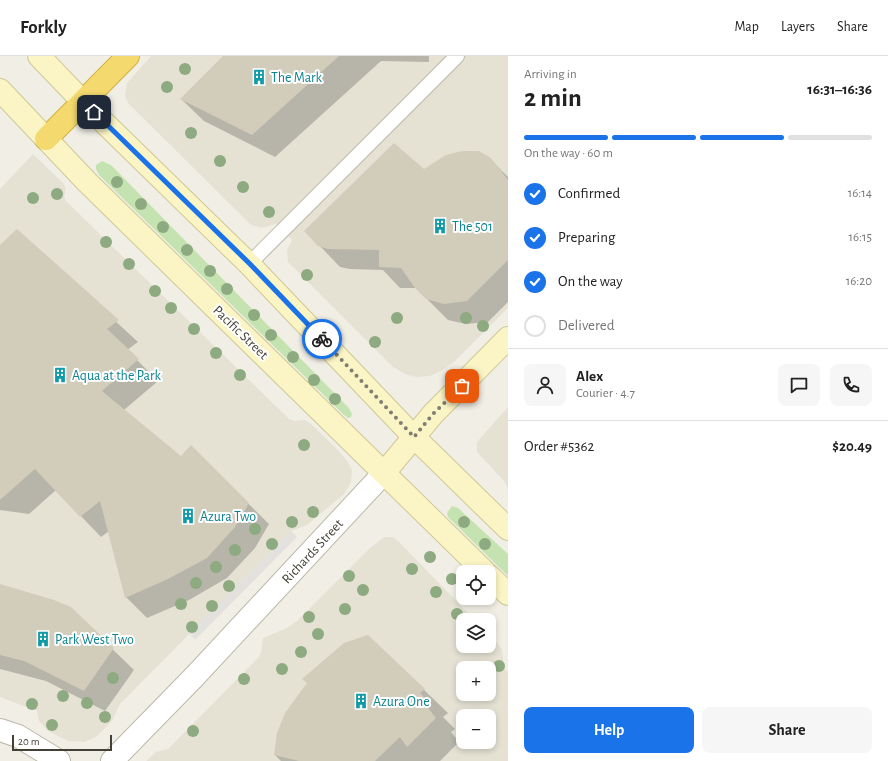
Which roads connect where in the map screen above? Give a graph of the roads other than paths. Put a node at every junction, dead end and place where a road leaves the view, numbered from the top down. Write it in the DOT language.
graph roads {
  1 [pos="39,56"];
  2 [pos="128,56"];
  3 [pos="457,56"];
  4 [pos="0,90"];
  5 [pos="83,102"];
  6 [pos="46,139"];
  7 [pos="250,264"];
  8 [pos="508,338"];
  9 [pos="414,437"];
  10 [pos="384,473"];
  11 [pos="508,529"];
  12 [pos="478,565"];
  13 [pos="496,583"];
  14 [pos="508,594"];
  15 [pos="0,730"];
  16 [pos="59,761"];
  17 [pos="112,761"];
  1 -- 5 [label="main road"];
  2 -- 5 [label="highway"];
  3 -- 7 [label="lane"];
  4 -- 6 [label="main road, Pacific Street"];
  5 -- 6 [label="highway"];
  5 -- 7 [label="main road"];
  6 -- 10 [label="main road, Pacific Street"];
  7 -- 9 [label="main road"];
  8 -- 9 [label="main road, Richards Street"];
  9 -- 10 [label="main road, Richards Street"];
  9 -- 11 [label="main road"];
  10 -- 12 [label="main road, Pacific Street"];
  10 -- 17 [label="street, Richards Street"];
  13 -- 14 [label="main road"];
  15 -- 16 [label="street"];
}
